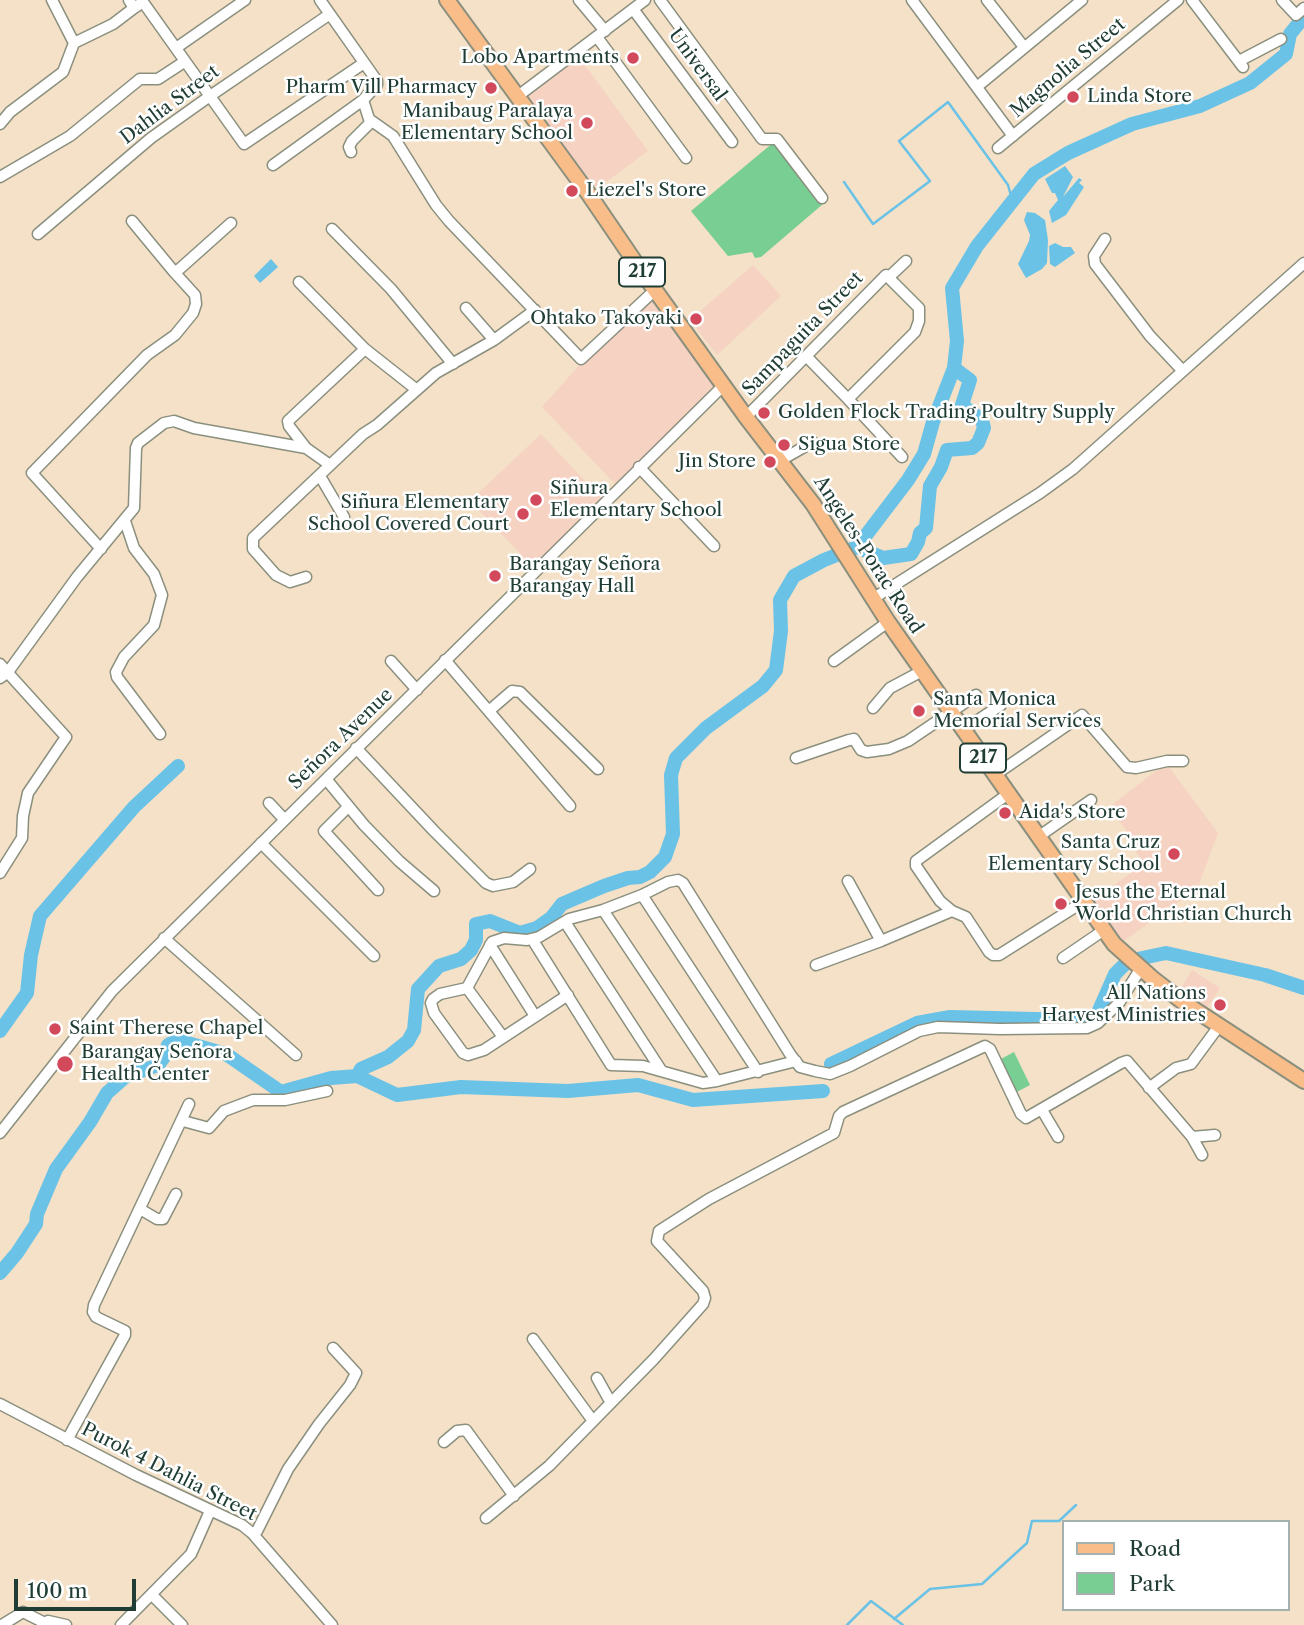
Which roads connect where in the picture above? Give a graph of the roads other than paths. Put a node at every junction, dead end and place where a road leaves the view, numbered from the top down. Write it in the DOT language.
graph roads {
  1 [pos="52,0"];
  2 [pos="245,0"];
  3 [pos="320,0"];
  4 [pos="447,0"];
  5 [pos="579,0"];
  6 [pos="645,0"];
  7 [pos="660,0"];
  8 [pos="912,0"];
  9 [pos="987,0"];
  10 [pos="1178,0"];
  11 [pos="1192,0"];
  12 [pos="1282,0"];
  13 [pos="138,2"];
  14 [pos="1076,2"];
  15 [pos="1304,8"];
  16 [pos="633,9"];
  17 [pos="330,14"];
  18 [pos="601,34"];
  19 [pos="1281,39"];
  20 [pos="74,43"];
  21 [pos="1024,47"];
  22 [pos="176,48"];
  23 [pos="184,62"];
  24 [pos="364,63"];
  25 [pos="978,86"];
  26 [pos="210,96"];
  27 [pos="518,96"];
  28 [pos="363,100"];
  29 [pos="371,122"];
  30 [pos="0,124"];
  31 [pos="1013,136"];
  32 [pos="732,142"];
  33 [pos="998,148"];
  34 [pos="351,152"];
  35 [pos="687,158"];
  36 [pos="273,165"];
  37 [pos="0,177"];
  38 [pos="822,198"];
  39 [pos="132,221"];
  40 [pos="231,223"];
  41 [pos="332,229"];
  42 [pos="38,234"];
  43 [pos="1105,239"];
  44 [pos="906,261"];
  45 [pos="1304,263"];
  46 [pos="175,273"];
  47 [pos="888,276"];
  48 [pos="299,282"];
  49 [pos="655,290"];
  50 [pos="466,308"];
  51 [pos="535,310"];
  52 [pos="494,340"];
  53 [pos="365,349"];
  54 [pos="807,357"];
  55 [pos="453,364"];
  56 [pos="1182,370"];
  57 [pos="724,385"];
  58 [pos="417,390"];
  59 [pos="848,399"];
  60 [pos="747,417"];
  61 [pos="813,442"];
  62 [pos="306,448"];
  63 [pos="902,457"];
  64 [pos="781,460"];
  65 [pos="330,465"];
  66 [pos="639,467"];
  67 [pos="320,476"];
  68 [pos="344,517"];
  69 [pos="125,521"];
  70 [pos="714,545"];
  71 [pos="101,548"];
  72 [pos="306,577"];
  73 [pos="874,598"];
  74 [pos="888,621"];
  75 [pos="445,660"];
  76 [pos="391,661"];
  77 [pos="834,661"];
  78 [pos="3,671"];
  79 [pos="922,671"];
  80 [pos="417,690"];
  81 [pos="976,695"];
  82 [pos="1000,705"];
  83 [pos="873,708"];
  84 [pos="490,710"];
  85 [pos="951,712"];
  86 [pos="963,730"];
  87 [pos="160,734"];
  88 [pos="356,748"];
  89 [pos="796,758"];
  90 [pos="1183,761"];
  91 [pos="598,769"];
  92 [pos="995,775"];
  93 [pos="326,779"];
  94 [pos="1008,794"];
  95 [pos="1090,800"];
  96 [pos="269,803"];
  97 [pos="570,806"];
  98 [pos="348,807"];
  99 [pos="284,819"];
  100 [pos="1038,837"];
  101 [pos="261,843"];
  102 [pos="530,869"];
  103 [pos="0,873"];
  104 [pos="848,881"];
  105 [pos="378,890"];
  106 [pos="434,891"];
  107 [pos="642,895"];
  108 [pos="1083,902"];
  109 [pos="603,910"];
  110 [pos="952,911"];
  111 [pos="565,922"];
  112 [pos="1104,930"];
  113 [pos="164,938"];
  114 [pos="532,939"];
  115 [pos="881,941"];
  116 [pos="489,945"];
  117 [pos="374,956"];
  118 [pos="1063,958"];
  119 [pos="816,965"];
  120 [pos="1139,967"];
  121 [pos="467,988"];
  122 [pos="568,995"];
  123 [pos="535,1016"];
  124 [pos="1219,1026"];
  125 [pos="503,1037"];
  126 [pos="296,1055"];
  127 [pos="796,1061"];
  128 [pos="661,1070"];
  129 [pos="758,1072"];
  130 [pos="718,1082"];
  131 [pos="1304,1082"];
  132 [pos="1149,1088"];
  133 [pos="327,1091"];
  134 [pos="189,1104"];
  135 [pos="1042,1110"];
  136 [pos="183,1121"];
  137 [pos="0,1133"];
  138 [pos="1216,1135"];
  139 [pos="1058,1137"];
  140 [pos="1192,1137"];
  141 [pos="1202,1155"];
  142 [pos="176,1194"];
  143 [pos="140,1209"];
  144 [pos="533,1339"];
  145 [pos="333,1349"];
  146 [pos="597,1378"];
  147 [pos="611,1403"];
  148 [pos="0,1404"];
  149 [pos="593,1421"];
  150 [pos="67,1440"];
  151 [pos="444,1442"];
  152 [pos="514,1496"];
  153 [pos="210,1510"];
  154 [pos="486,1517"];
  155 [pos="252,1533"];
  156 [pos="152,1595"];
  157 [pos="43,1624"];
  158 [pos="2,1625"];
  159 [pos="66,1625"];
  160 [pos="121,1625"];
  161 [pos="182,1625"];
  162 [pos="332,1625"];
  1 -- 20 [label="street"];
  2 -- 22 [label="street"];
  3 -- 17 [label="street"];
  4 -- 27 [label="main road, Angeles-Porac Road / 217"];
  5 -- 18 [label="street"];
  6 -- 16 [label="street"];
  7 -- 38 [label="street"];
  8 -- 25 [label="street"];
  9 -- 21 [label="street"];
  10 -- 31 [label="street, Magnolia Street"];
  11 -- 19 [label="street"];
  12 -- 15 [label="street"];
  13 -- 20 [label="street"];
  13 -- 22 [label="street"];
  14 -- 21 [label="street"];
  16 -- 18 [label="street"];
  16 -- 32 [label="street, Universal"];
  17 -- 24 [label="street"];
  17 -- 26 [label="street, Dahlia Street"];
  18 -- 27 [label="street"];
  18 -- 35 [label="street"];
  20 -- 30 [label="street"];
  21 -- 25 [label="street"];
  22 -- 23 [label="street"];
  23 -- 26 [label="street"];
  23 -- 37 [label="street"];
  24 -- 26 [label="street"];
  24 -- 28 [label="street"];
  25 -- 31 [label="street"];
  26 -- 42 [label="street, Dahlia Street"];
  27 -- 49 [label="main road, Angeles-Porac Road / 217"];
  28 -- 29 [label="street"];
  28 -- 36 [label="street"];
  29 -- 34 [label="street"];
  29 -- 51 [label="street"];
  31 -- 33 [label="street, Magnolia Street"];
  39 -- 46 [label="street"];
  40 -- 46 [label="street"];
  41 -- 55 [label="street"];
  43 -- 56 [label="street"];
  44 -- 47 [label="street, Sampaguita Street"];
  45 -- 56 [label="street"];
  46 -- 71 [label="street"];
  47 -- 54 [label="street, Sampaguita Street"];
  47 -- 59 [label="street"];
  48 -- 53 [label="street"];
  49 -- 51 [label="street"];
  49 -- 57 [label="main road, Angeles-Porac Road / 217"];
  50 -- 52 [label="street"];
  51 -- 52 [label="street"];
  52 -- 55 [label="street"];
  53 -- 58 [label="street"];
  53 -- 62 [label="street"];
  54 -- 59 [label="street"];
  54 -- 60 [label="street, Sampaguita Street"];
  55 -- 58 [label="street"];
  56 -- 73 [label="street"];
  57 -- 60 [label="main road, Angeles-Porac Road / 217"];
  57 -- 66 [label="street, Señora Avenue"];
  58 -- 65 [label="street"];
  59 -- 63 [label="street"];
  60 -- 64 [label="main road, Angeles-Porac Road / 217"];
  61 -- 64 [label="street"];
  62 -- 65 [label="street"];
  62 -- 69 [label="street"];
  64 -- 73 [label="main road, Angeles-Porac Road / 217"];
  65 -- 67 [label="street"];
  66 -- 70 [label="street"];
  66 -- 75 [label="street, Señora Avenue"];
  67 -- 68 [label="street"];
  67 -- 72 [label="street"];
  69 -- 71 [label="street"];
  69 -- 87 [label="street"];
  71 -- 78 [label="street"];
  73 -- 74 [label="main road, Angeles-Porac Road / 217"];
  74 -- 77 [label="street"];
  74 -- 79 [label="main road, Angeles-Porac Road / 217"];
  75 -- 80 [label="street, Señora Avenue"];
  75 -- 84 [label="street"];
  76 -- 80 [label="street"];
  78 -- 103 [label="street"];
  79 -- 83 [label="street"];
  79 -- 85 [label="main road, Angeles-Porac Road / 217"];
  80 -- 88 [label="street, Señora Avenue"];
  81 -- 85 [label="street"];
  82 -- 86 [label="street"];
  84 -- 91 [label="street"];
  84 -- 97 [label="street"];
  85 -- 86 [label="main road, Angeles-Porac Road / 217"];
  85 -- 89 [label="street"];
  86 -- 92 [label="main road, Angeles-Porac Road / 217"];
  88 -- 93 [label="street, Señora Avenue"];
  88 -- 102 [label="street"];
  90 -- 92 [label="street"];
  92 -- 94 [label="main road, Angeles-Porac Road / 217"];
  93 -- 98 [label="street"];
  93 -- 99 [label="street, Señora Avenue"];
  94 -- 100 [label="main road, Angeles-Porac Road / 217"];
  94 -- 110 [label="street"];
  95 -- 100 [label="street"];
  96 -- 99 [label="street"];
  98 -- 105 [label="street"];
  98 -- 106 [label="street"];
  99 -- 101 [label="street, Señora Avenue"];
  100 -- 108 [label="main road, Angeles-Porac Road / 217"];
  101 -- 113 [label="street, Señora Avenue"];
  101 -- 117 [label="street"];
  104 -- 115 [label="street"];
  107 -- 109 [label="street"];
  107 -- 127 [label="street"];
  107 -- 129 [label="street"];
  108 -- 110 [label="street"];
  108 -- 112 [label="main road, Angeles-Porac Road / 217"];
  109 -- 111 [label="street"];
  109 -- 130 [label="street"];
  110 -- 115 [label="street"];
  111 -- 114 [label="street"];
  111 -- 128 [label="street"];
  112 -- 118 [label="street"];
  112 -- 120 [label="main road, Angeles-Porac Road / 217"];
  113 -- 126 [label="street"];
  113 -- 137 [label="street, Señora Avenue"];
  114 -- 116 [label="street"];
  114 -- 122 [label="street"];
  115 -- 119 [label="street"];
  116 -- 121 [label="street"];
  116 -- 123 [label="street"];
  120 -- 124 [label="main road, Angeles-Porac Road / 217"];
  120 -- 127 [label="street"];
  121 -- 125 [label="street"];
  121 -- 125 [label="street"];
  122 -- 123 [label="street"];
  122 -- 128 [label="street"];
  123 -- 125 [label="street"];
  124 -- 131 [label="main road, Angeles-Porac Road / 217"];
  124 -- 132 [label="street"];
  127 -- 129 [label="street"];
  128 -- 130 [label="street"];
  129 -- 130 [label="street"];
  132 -- 135 [label="street"];
  132 -- 140 [label="street"];
  133 -- 136 [label="street"];
  134 -- 136 [label="street"];
  135 -- 139 [label="street"];
  135 -- 147 [label="street"];
  136 -- 143 [label="street"];
  138 -- 140 [label="street"];
  140 -- 141 [label="street"];
  142 -- 143 [label="street"];
  143 -- 150 [label="street"];
  144 -- 149 [label="street"];
  145 -- 155 [label="street"];
  146 -- 147 [label="street"];
  147 -- 149 [label="street"];
  148 -- 150 [label="street, Purok 4 Dahlia Street"];
  149 -- 152 [label="street"];
  150 -- 153 [label="street, Purok 4 Dahlia Street"];
  151 -- 152 [label="street"];
  152 -- 154 [label="street"];
  153 -- 155 [label="street, Purok 4 Dahlia Street"];
  153 -- 156 [label="street"];
  155 -- 162 [label="street, Purok 4 Dahlia Street"];
  156 -- 160 [label="street"];
  156 -- 161 [label="street"];
  157 -- 158 [label="street"];
  157 -- 159 [label="street"];
}
